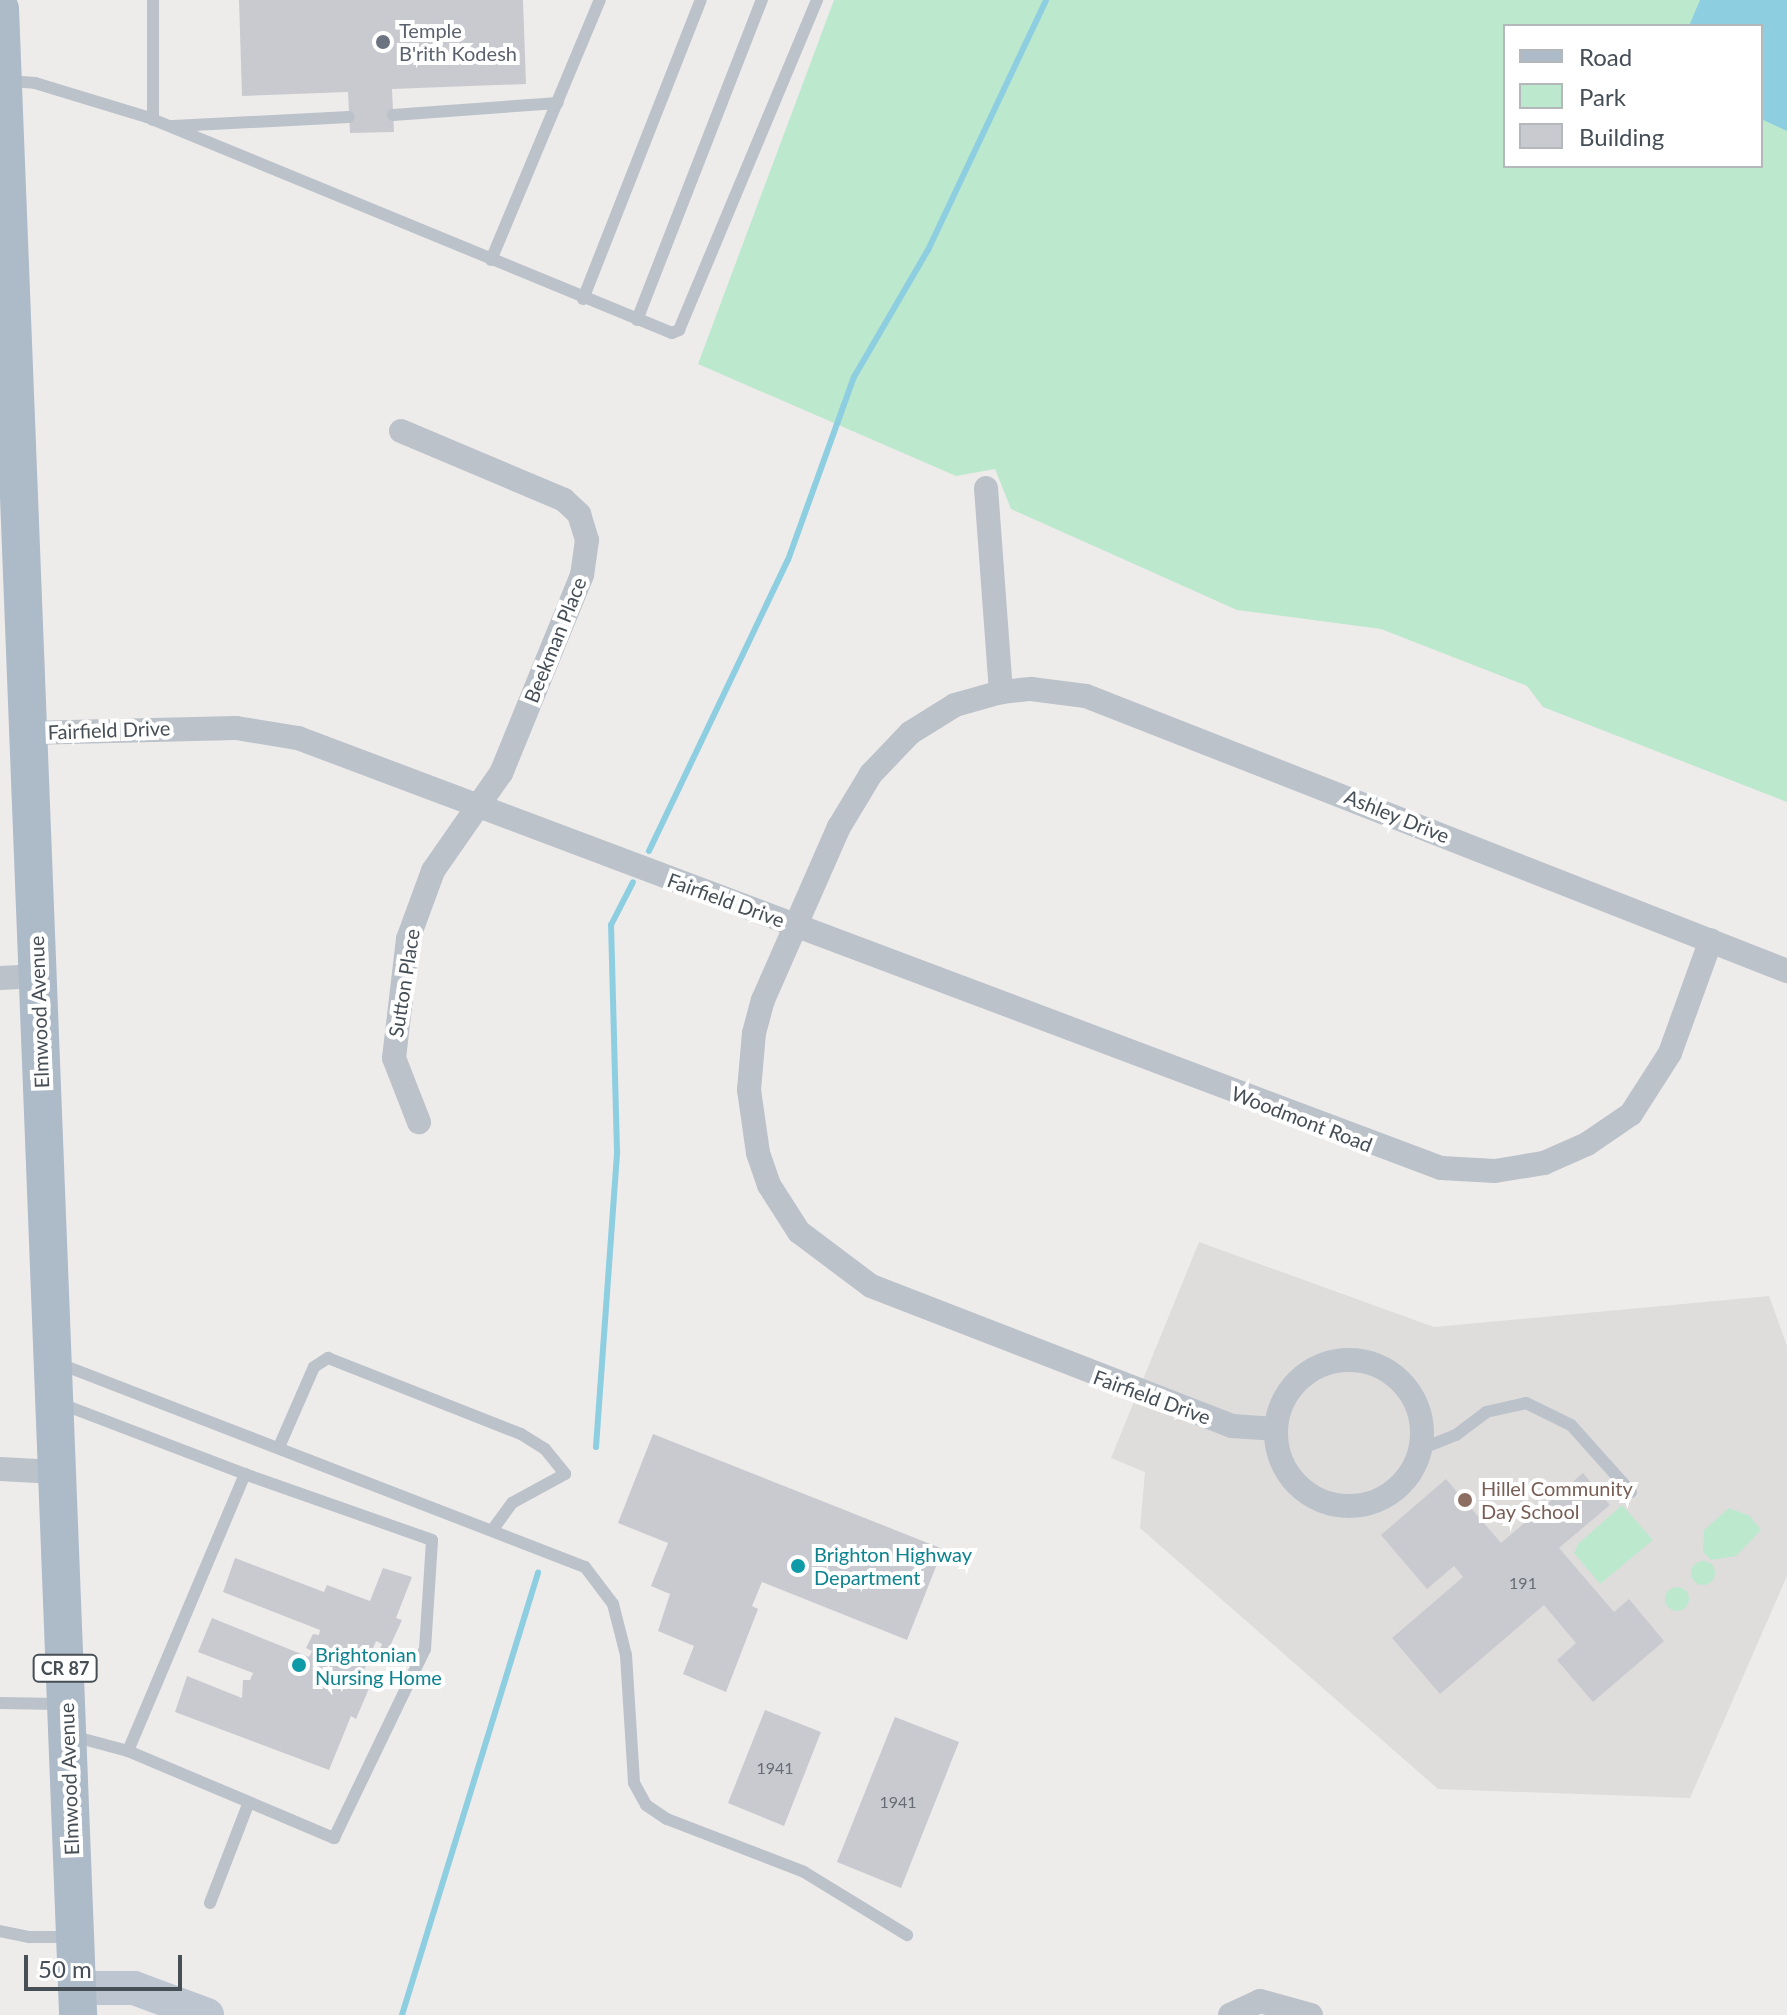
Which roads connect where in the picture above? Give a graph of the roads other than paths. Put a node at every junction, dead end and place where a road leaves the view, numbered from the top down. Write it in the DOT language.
graph roads {
  1 [pos="153,0"];
  2 [pos="600,0"];
  3 [pos="701,0"];
  4 [pos="762,0"];
  5 [pos="817,0"];
  6 [pos="0,9"];
  7 [pos="3,81"];
  8 [pos="558,103"];
  9 [pos="393,115"];
  10 [pos="349,117"];
  11 [pos="153,120"];
  12 [pos="168,126"];
  13 [pos="491,260"];
  14 [pos="583,299"];
  15 [pos="637,320"];
  16 [pos="8,395"];
  17 [pos="401,431"];
  18 [pos="986,488"];
  19 [pos="1001,692"];
  20 [pos="28,733"];
  21 [pos="476,809"];
  22 [pos="794,924"];
  23 [pos="1711,940"];
  24 [pos="1787,971"];
  25 [pos="38,976"];
  26 [pos="0,978"];
  27 [pos="419,1122"];
  28 [pos="51,1361"];
  29 [pos="52,1401"];
  30 [pos="1276,1429"];
  31 [pos="279,1447"];
  32 [pos="1421,1449"];
  33 [pos="0,1469"];
  34 [pos="56,1472"];
  35 [pos="245,1474"];
  36 [pos="1631,1492"];
  37 [pos="493,1529"];
  38 [pos="0,1703"];
  39 [pos="67,1719"];
  40 [pos="128,1751"];
  41 [pos="249,1802"];
  42 [pos="210,1903"];
  43 [pos="0,1931"];
  44 [pos="907,1935"];
  45 [pos="75,1937"];
  46 [pos="78,2002"];
  47 [pos="207,2015"];
  48 [pos="1230,2015"];
  49 [pos="1311,2015"];
  1 -- 11 [label="lane"];
  2 -- 8 [label="lane"];
  3 -- 14 [label="lane"];
  4 -- 15 [label="lane"];
  5 -- 15 [label="lane"];
  6 -- 7 [label="main road, Elmwood Avenue / CR 87"];
  7 -- 11 [label="lane"];
  7 -- 16 [label="main road, Elmwood Avenue / CR 87"];
  8 -- 9 [label="lane"];
  8 -- 13 [label="lane"];
  10 -- 12 [label="lane"];
  11 -- 12 [label="lane"];
  12 -- 13 [label="lane"];
  13 -- 14 [label="lane"];
  14 -- 15 [label="lane"];
  16 -- 20 [label="main road, Elmwood Avenue / CR 87"];
  17 -- 21 [label="street, Beekman Place"];
  18 -- 19 [label="street"];
  19 -- 22 [label="street, Ashley Drive"];
  19 -- 23 [label="street, Ashley Drive"];
  20 -- 21 [label="street, Fairfield Drive"];
  20 -- 25 [label="main road, Elmwood Avenue / CR 87"];
  21 -- 22 [label="street, Fairfield Drive"];
  21 -- 27 [label="street, Sutton Place"];
  22 -- 23 [label="street, Woodmont Road"];
  22 -- 30 [label="street, Fairfield Drive"];
  23 -- 24 [label="street, Ashley Drive"];
  25 -- 26 [label="street"];
  25 -- 28 [label="main road, Elmwood Avenue / CR 87"];
  28 -- 29 [label="main road, Elmwood Avenue / CR 87"];
  28 -- 31 [label="lane"];
  29 -- 34 [label="main road, Elmwood Avenue / CR 87"];
  29 -- 35 [label="lane"];
  30 -- 32 [label="street"];
  30 -- 32 [label="street"];
  31 -- 37 [label="lane"];
  31 -- 37 [label="lane"];
  32 -- 36 [label="lane"];
  33 -- 34 [label="street"];
  34 -- 39 [label="main road, Elmwood Avenue / CR 87"];
  35 -- 40 [label="lane"];
  35 -- 41 [label="lane"];
  37 -- 44 [label="lane"];
  38 -- 39 [label="lane"];
  39 -- 40 [label="lane"];
  39 -- 45 [label="main road, Elmwood Avenue / CR 87"];
  40 -- 41 [label="lane"];
  41 -- 42 [label="lane"];
  43 -- 45 [label="lane"];
  45 -- 46 [label="main road, Elmwood Avenue / CR 87"];
  46 -- 47 [label="street"];
  48 -- 49 [label="street"];
}
